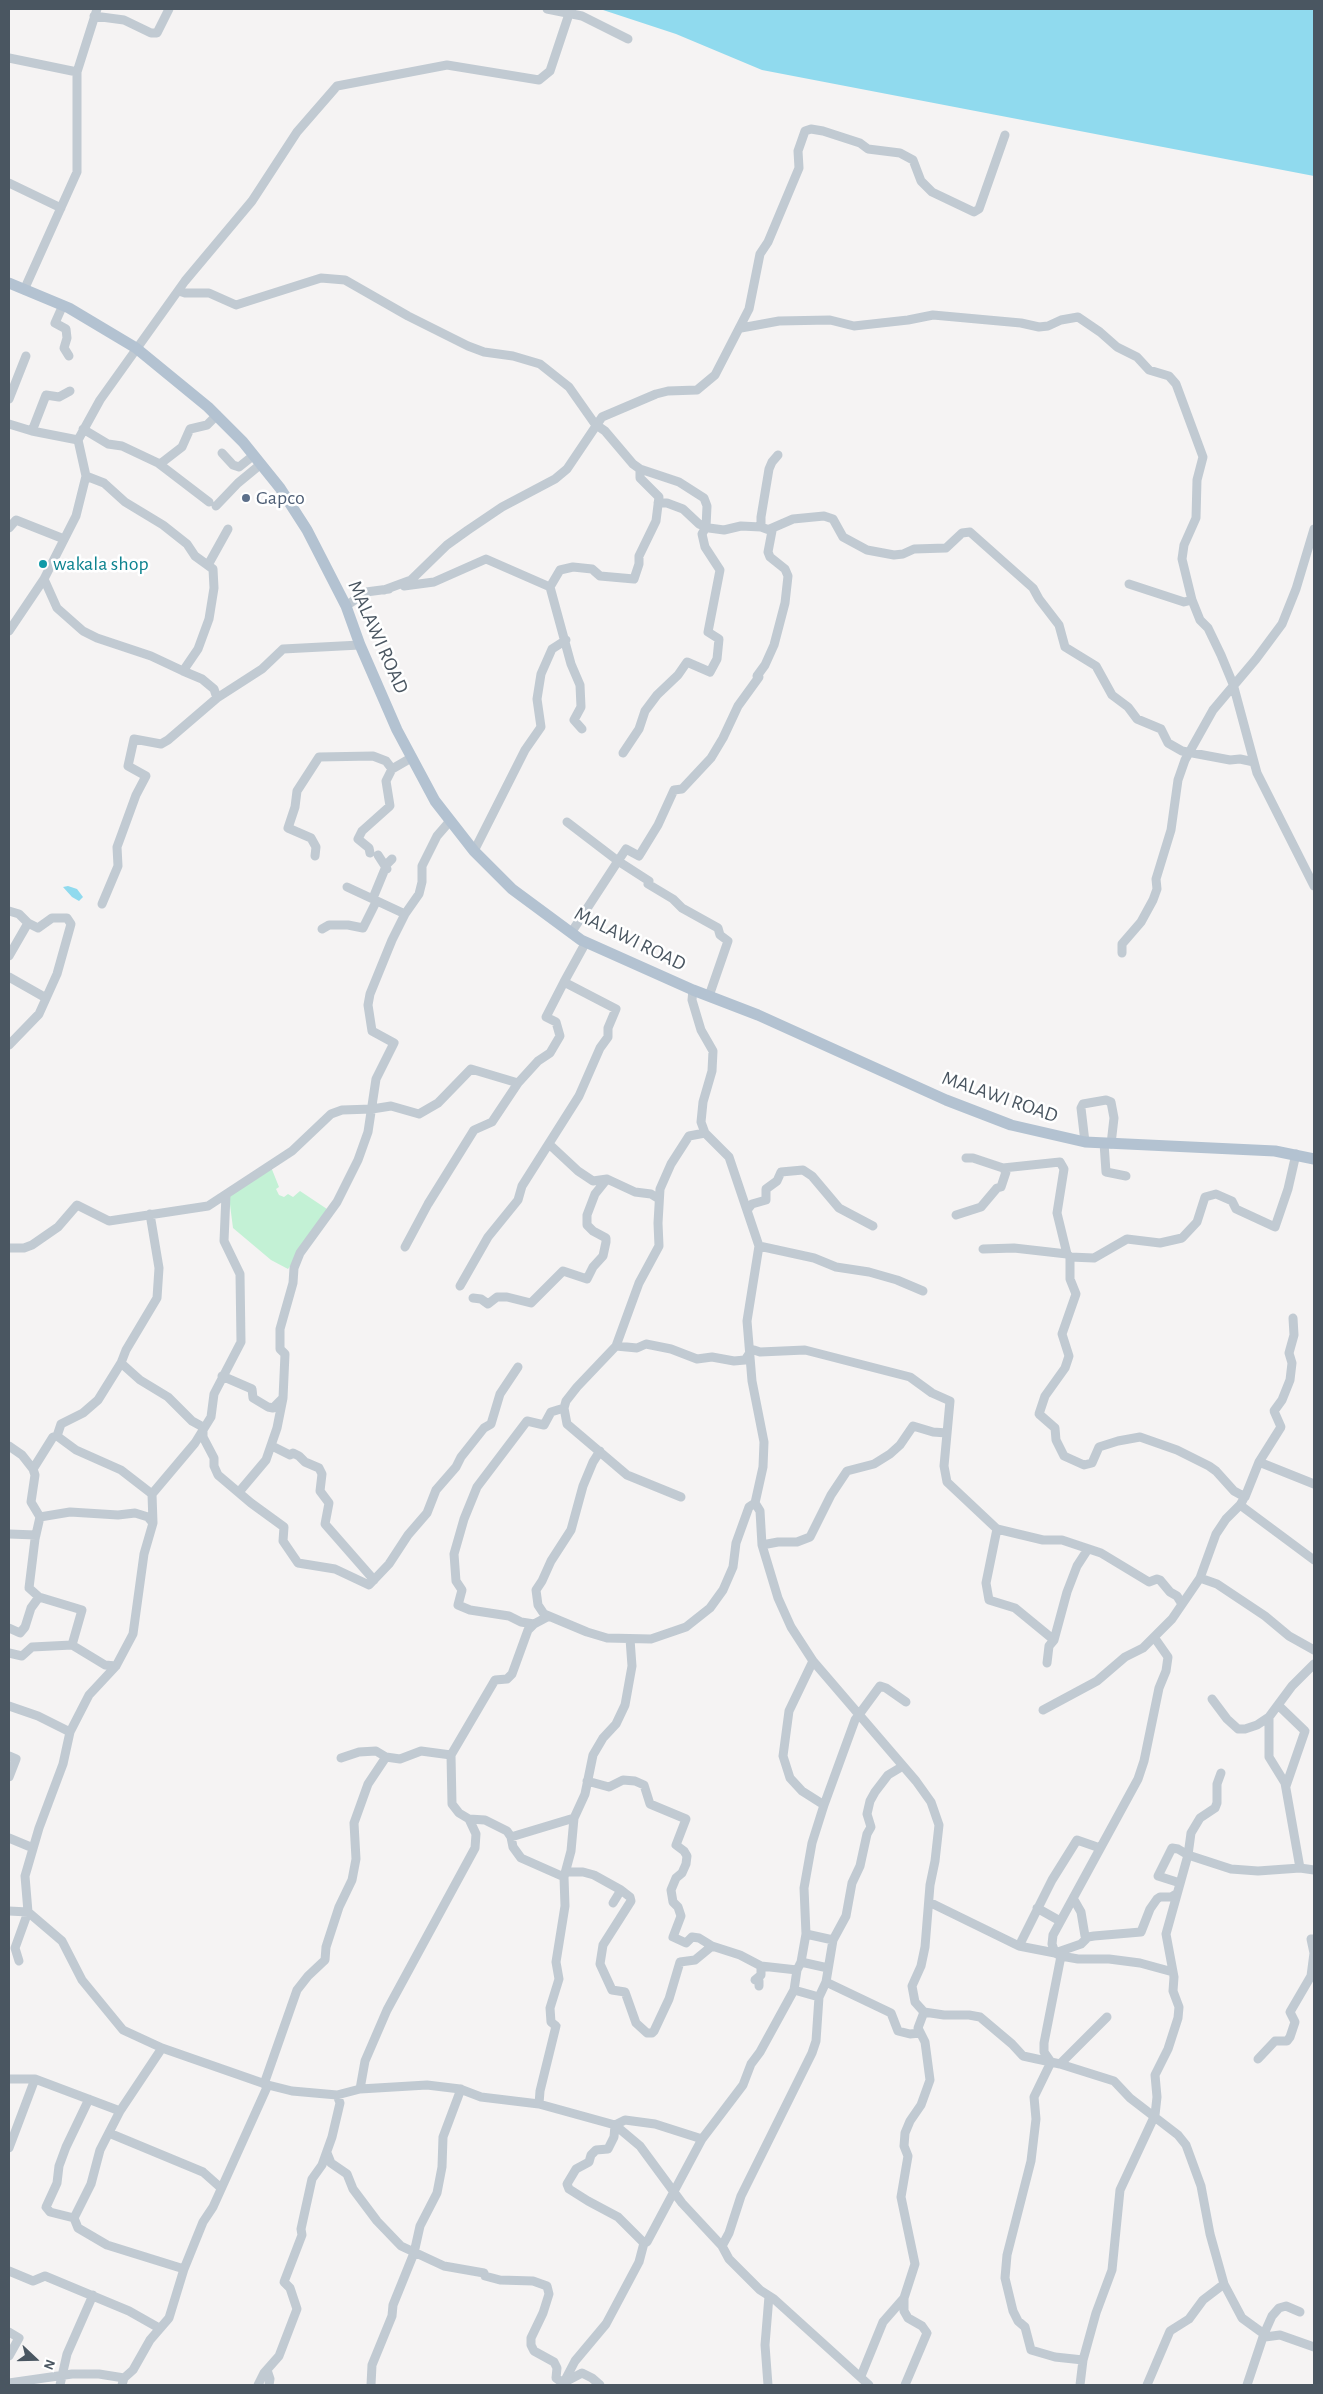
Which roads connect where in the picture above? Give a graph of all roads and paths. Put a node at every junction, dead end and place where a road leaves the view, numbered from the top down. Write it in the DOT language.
graph roads {
  1 [pos="169,9"];
  2 [pos="547,9"];
  3 [pos="96,12"];
  4 [pos="570,14"];
  5 [pos="628,39"];
  6 [pos="9,58"];
  7 [pos="77,72"];
  8 [pos="1005,135"];
  9 [pos="9,183"];
  10 [pos="61,208"];
  11 [pos="9,283"];
  12 [pos="24,290"];
  13 [pos="179,291"];
  14 [pos="63,305"];
  15 [pos="741,328"];
  16 [pos="136,348"];
  17 [pos="26,356"];
  18 [pos="69,356"];
  19 [pos="70,391"];
  20 [pos="9,399"];
  21 [pos="217,415"];
  22 [pos="9,424"];
  23 [pos="598,425"];
  24 [pos="83,429"];
  25 [pos="32,431"];
  26 [pos="78,440"];
  27 [pos="222,453"];
  28 [pos="778,455"];
  29 [pos="258,460"];
  30 [pos="160,464"];
  31 [pos="640,469"];
  32 [pos="86,476"];
  33 [pos="658,503"];
  34 [pos="706,527"];
  35 [pos="9,528"];
  36 [pos="766,528"];
  37 [pos="228,529"];
  38 [pos="1314,529"];
  39 [pos="64,539"];
  40 [pos="208,565"];
  41 [pos="44,579"];
  42 [pos="1129,584"];
  43 [pos="550,587"];
  44 [pos="384,590"];
  45 [pos="1192,600"];
  46 [pos="346,606"];
  47 [pos="9,631"];
  48 [pos="566,640"];
  49 [pos="360,645"];
  50 [pos="183,671"];
  51 [pos="1233,684"];
  52 [pos="217,698"];
  53 [pos="582,730"];
  54 [pos="624,753"];
  55 [pos="1190,754"];
  56 [pos="411,758"];
  57 [pos="1254,762"];
  58 [pos="392,769"];
  59 [pos="450,821"];
  60 [pos="567,822"];
  61 [pos="474,851"];
  62 [pos="315,856"];
  63 [pos="392,859"];
  64 [pos="618,862"];
  65 [pos="386,869"];
  66 [pos="1314,886"];
  67 [pos="347,887"];
  68 [pos="374,900"];
  69 [pos="102,904"];
  70 [pos="9,911"];
  71 [pos="404,914"];
  72 [pos="28,923"];
  73 [pos="322,929"];
  74 [pos="571,933"];
  75 [pos="586,942"];
  76 [pos="1122,953"];
  77 [pos="9,956"];
  78 [pos="9,977"];
  79 [pos="564,982"];
  80 [pos="693,990"];
  81 [pos="709,996"];
  82 [pos="46,998"];
  83 [pos="9,1045"];
  84 [pos="518,1083"];
  85 [pos="372,1109"];
  86 [pos="705,1133"];
  87 [pos="1084,1142"];
  88 [pos="549,1144"];
  89 [pos="1107,1144"];
  90 [pos="1296,1154"];
  91 [pos="966,1158"];
  92 [pos="1314,1159"];
  93 [pos="1003,1168"];
  94 [pos="1126,1176"];
  95 [pos="607,1179"];
  96 [pos="226,1195"];
  97 [pos="659,1199"];
  98 [pos="748,1209"];
  99 [pos="150,1214"];
  100 [pos="956,1215"];
  101 [pos="873,1226"];
  102 [pos="759,1246"];
  103 [pos="405,1247"];
  104 [pos="9,1248"];
  105 [pos="983,1249"];
  106 [pos="1068,1256"];
  107 [pos="460,1286"];
  108 [pos="923,1291"];
  109 [pos="473,1298"];
  110 [pos="1294,1318"];
  111 [pos="616,1346"];
  112 [pos="751,1351"];
  113 [pos="121,1363"];
  114 [pos="518,1367"];
  115 [pos="222,1376"];
  116 [pos="283,1398"];
  117 [pos="564,1408"];
  118 [pos="203,1428"];
  119 [pos="948,1432"];
  120 [pos="57,1436"];
  121 [pos="9,1446"];
  122 [pos="272,1446"];
  123 [pos="600,1451"];
  124 [pos="1259,1462"];
  125 [pos="34,1470"];
  126 [pos="1314,1484"];
  127 [pos="239,1492"];
  128 [pos="152,1494"];
  129 [pos="681,1496"];
  130 [pos="1243,1501"];
  131 [pos="755,1504"];
  132 [pos="40,1517"];
  133 [pos="153,1523"];
  134 [pos="997,1529"];
  135 [pos="9,1534"];
  136 [pos="36,1535"];
  137 [pos="762,1545"];
  138 [pos="1088,1549"];
  139 [pos="1314,1560"];
  140 [pos="1200,1578"];
  141 [pos="374,1580"];
  142 [pos="39,1597"];
  143 [pos="1182,1604"];
  144 [pos="549,1616"];
  145 [pos="534,1624"];
  146 [pos="9,1628"];
  147 [pos="1154,1637"];
  148 [pos="630,1639"];
  149 [pos="1054,1640"];
  150 [pos="72,1645"];
  151 [pos="1314,1650"];
  152 [pos="9,1653"];
  153 [pos="813,1661"];
  154 [pos="1047,1663"];
  155 [pos="1314,1664"];
  156 [pos="116,1666"];
  157 [pos="1212,1699"];
  158 [pos="906,1702"];
  159 [pos="1278,1705"];
  160 [pos="9,1706"];
  161 [pos="1044,1710"];
  162 [pos="860,1715"];
  163 [pos="1269,1717"];
  164 [pos="1314,1730"];
  165 [pos="70,1732"];
  166 [pos="1304,1739"];
  167 [pos="451,1754"];
  168 [pos="9,1756"];
  169 [pos="386,1757"];
  170 [pos="341,1758"];
  171 [pos="903,1766"];
  172 [pos="1221,1773"];
  173 [pos="9,1777"];
  174 [pos="587,1781"];
  175 [pos="1286,1788"];
  176 [pos="824,1805"];
  177 [pos="574,1818"];
  178 [pos="469,1819"];
  179 [pos="511,1837"];
  180 [pos="9,1838"];
  181 [pos="33,1848"];
  182 [pos="1100,1848"];
  183 [pos="1188,1855"];
  184 [pos="1300,1868"];
  185 [pos="1314,1870"];
  186 [pos="565,1875"];
  187 [pos="1180,1884"];
  188 [pos="621,1890"];
  189 [pos="1176,1894"];
  190 [pos="1073,1898"];
  191 [pos="929,1902"];
  192 [pos="613,1903"];
  193 [pos="1037,1908"];
  194 [pos="9,1911"];
  195 [pos="28,1912"];
  196 [pos="1060,1921"];
  197 [pos="806,1934"];
  198 [pos="1088,1938"];
  199 [pos="1314,1939"];
  200 [pos="834,1940"];
  201 [pos="712,1946"];
  202 [pos="1019,1946"];
  203 [pos="1058,1954"];
  204 [pos="19,1960"];
  205 [pos="802,1962"];
  206 [pos="761,1966"];
  207 [pos="828,1968"];
  208 [pos="796,1970"];
  209 [pos="1173,1972"];
  210 [pos="826,1982"];
  211 [pos="759,1986"];
  212 [pos="794,1990"];
  213 [pos="819,1997"];
  214 [pos="924,2012"];
  215 [pos="1107,2017"];
  216 [pos="920,2033"];
  217 [pos="162,2048"];
  218 [pos="1258,2059"];
  219 [pos="1056,2063"];
  220 [pos="9,2079"];
  221 [pos="35,2079"];
  222 [pos="266,2085"];
  223 [pos="360,2089"];
  224 [pos="461,2089"];
  225 [pos="337,2095"];
  226 [pos="88,2099"];
  227 [pos="539,2104"];
  228 [pos="120,2111"];
  229 [pos="1155,2115"];
  230 [pos="615,2125"];
  231 [pos="109,2132"];
  232 [pos="702,2139"];
  233 [pos="9,2148"];
  234 [pos="327,2153"];
  235 [pos="221,2188"];
  236 [pos="673,2191"];
  237 [pos="74,2218"];
  238 [pos="644,2243"];
  239 [pos="722,2246"];
  240 [pos="414,2253"];
  241 [pos="184,2269"];
  242 [pos="9,2271"];
  243 [pos="1224,2284"];
  244 [pos="93,2295"];
  245 [pos="768,2296"];
  246 [pos="904,2298"];
  247 [pos="1300,2312"];
  248 [pos="159,2328"];
  249 [pos="9,2332"];
  250 [pos="1264,2335"];
  251 [pos="1314,2347"];
  252 [pos="9,2356"];
  253 [pos="1083,2360"];
  254 [pos="267,2370"];
  255 [pos="861,2376"];
  256 [pos="61,2381"];
  257 [pos="123,2382"];
  258 [pos="9,2383"];
  259 [pos="563,2384"];
  260 [pos="258,2385"];
  261 [pos="269,2385"];
  262 [pos="371,2385"];
  263 [pos="600,2385"];
  264 [pos="768,2385"];
  265 [pos="869,2385"];
  266 [pos="905,2385"];
  267 [pos="1080,2385"];
  268 [pos="1147,2385"];
  269 [pos="1247,2385"];
  1 -- 3 [label="street"];
  2 -- 4 [label="street"];
  3 -- 7 [label="street"];
  4 -- 5 [label="street"];
  4 -- 13 [label="street"];
  6 -- 7 [label="street"];
  7 -- 10 [label="street"];
  8 -- 15 [label="street"];
  9 -- 10 [label="street"];
  10 -- 12 [label="street"];
  11 -- 12 [label="main road, MALAWI ROAD"];
  12 -- 14 [label="main road, MALAWI ROAD"];
  13 -- 16 [label="street"];
  13 -- 23 [label="street"];
  14 -- 16 [label="main road, MALAWI ROAD"];
  14 -- 18 [label="street"];
  15 -- 23 [label="street"];
  15 -- 45 [label="street"];
  16 -- 21 [label="main road, MALAWI ROAD"];
  16 -- 24 [label="street"];
  17 -- 20 [label="street"];
  19 -- 25 [label="street"];
  21 -- 29 [label="main road, MALAWI ROAD"];
  21 -- 30 [label="street"];
  22 -- 25 [label="street"];
  23 -- 31 [label="street"];
  23 -- 44 [label="street"];
  24 -- 26 [label="street"];
  24 -- 30 [label="street"];
  25 -- 26 [label="street"];
  26 -- 32 [label="street"];
  27 -- 29 [label="street"];
  28 -- 36 [label="street"];
  29 -- 30 [label="street"];
  29 -- 46 [label="main road, MALAWI ROAD"];
  31 -- 33 [label="street"];
  31 -- 34 [label="street"];
  32 -- 39 [label="street"];
  32 -- 40 [label="street"];
  33 -- 34 [label="street"];
  33 -- 43 [label="street"];
  34 -- 36 [label="street"];
  34 -- 54 [label="street"];
  35 -- 39 [label="street"];
  36 -- 55 [label="street"];
  36 -- 64 [label="street"];
  37 -- 40 [label="street"];
  38 -- 51 [label="street"];
  39 -- 41 [label="street"];
  40 -- 50 [label="street"];
  41 -- 47 [label="street"];
  41 -- 50 [label="street"];
  42 -- 45 [label="street"];
  43 -- 44 [label="street"];
  43 -- 48 [label="street"];
  44 -- 46 [label="street"];
  45 -- 51 [label="street"];
  46 -- 49 [label="main road, MALAWI ROAD"];
  48 -- 53 [label="street"];
  48 -- 61 [label="street"];
  49 -- 52 [label="street"];
  49 -- 56 [label="main road, MALAWI ROAD"];
  50 -- 52 [label="street"];
  51 -- 55 [label="street"];
  51 -- 57 [label="street"];
  52 -- 69 [label="street"];
  55 -- 57 [label="street"];
  55 -- 76 [label="street"];
  56 -- 58 [label="street"];
  56 -- 59 [label="main road, MALAWI ROAD"];
  57 -- 66 [label="street"];
  58 -- 62 [label="street"];
  58 -- 65 [label="street"];
  59 -- 61 [label="main road, MALAWI ROAD"];
  59 -- 71 [label="street"];
  60 -- 64 [label="street"];
  61 -- 74 [label="main road, MALAWI ROAD"];
  63 -- 65 [label="street"];
  64 -- 74 [label="street"];
  64 -- 81 [label="street"];
  65 -- 68 [label="street"];
  67 -- 68 [label="street"];
  68 -- 71 [label="street"];
  68 -- 73 [label="street"];
  70 -- 72 [label="street"];
  71 -- 85 [label="street"];
  72 -- 77 [label="street"];
  72 -- 82 [label="street"];
  74 -- 75 [label="main road, MALAWI ROAD"];
  75 -- 79 [label="street"];
  75 -- 80 [label="main road, MALAWI ROAD"];
  78 -- 82 [label="street"];
  79 -- 84 [label="street"];
  79 -- 88 [label="street"];
  80 -- 81 [label="main road, MALAWI ROAD"];
  80 -- 86 [label="street"];
  81 -- 87 [label="main road, MALAWI ROAD"];
  82 -- 83 [label="street"];
  84 -- 85 [label="street"];
  84 -- 103 [label="street"];
  85 -- 96 [label="street"];
  85 -- 116 [label="street"];
  86 -- 97 [label="street"];
  86 -- 98 [label="street"];
  87 -- 89 [label="main road, MALAWI ROAD"];
  87 -- 89 [label="street"];
  88 -- 95 [label="street"];
  88 -- 107 [label="street"];
  89 -- 90 [label="main road, MALAWI ROAD"];
  89 -- 94 [label="street"];
  90 -- 92 [label="main road, MALAWI ROAD"];
  90 -- 106 [label="street"];
  91 -- 93 [label="street"];
  93 -- 100 [label="street"];
  93 -- 106 [label="street"];
  95 -- 97 [label="street"];
  95 -- 109 [label="street"];
  96 -- 99 [label="street"];
  96 -- 115 [label="street"];
  97 -- 111 [label="street"];
  98 -- 101 [label="street"];
  98 -- 102 [label="street"];
  99 -- 104 [label="street"];
  99 -- 113 [label="street"];
  102 -- 108 [label="street"];
  102 -- 112 [label="street"];
  105 -- 106 [label="street"];
  106 -- 130 [label="street"];
  110 -- 124 [label="street"];
  111 -- 112 [label="street"];
  111 -- 117 [label="street"];
  112 -- 119 [label="street"];
  112 -- 131 [label="street"];
  113 -- 118 [label="street"];
  113 -- 120 [label="street"];
  114 -- 141 [label="street"];
  115 -- 116 [label="street"];
  115 -- 118 [label="street"];
  116 -- 122 [label="street"];
  117 -- 123 [label="street"];
  117 -- 145 [label="street"];
  118 -- 127 [label="street"];
  118 -- 128 [label="street"];
  119 -- 134 [label="street"];
  119 -- 137 [label="street"];
  120 -- 125 [label="street"];
  120 -- 128 [label="street"];
  121 -- 125 [label="street"];
  122 -- 127 [label="street"];
  122 -- 141 [label="street"];
  123 -- 129 [label="street"];
  123 -- 144 [label="street"];
  124 -- 126 [label="street"];
  124 -- 130 [label="street"];
  125 -- 132 [label="street"];
  127 -- 141 [label="street"];
  128 -- 133 [label="street"];
  130 -- 139 [label="street"];
  130 -- 140 [label="street"];
  131 -- 137 [label="street"];
  131 -- 148 [label="street"];
  132 -- 133 [label="street"];
  132 -- 136 [label="street"];
  133 -- 156 [label="street"];
  134 -- 138 [label="street"];
  134 -- 149 [label="street"];
  135 -- 136 [label="street"];
  136 -- 142 [label="street"];
  137 -- 153 [label="street"];
  138 -- 143 [label="street"];
  138 -- 149 [label="street"];
  140 -- 143 [label="street"];
  140 -- 151 [label="street"];
  142 -- 146 [label="street"];
  142 -- 150 [label="street"];
  143 -- 147 [label="street"];
  144 -- 145 [label="street"];
  144 -- 148 [label="street"];
  145 -- 167 [label="street"];
  147 -- 161 [label="street"];
  147 -- 182 [label="street"];
  148 -- 174 [label="street"];
  149 -- 154 [label="street"];
  150 -- 152 [label="street"];
  150 -- 156 [label="street"];
  153 -- 162 [label="street"];
  153 -- 176 [label="street"];
  155 -- 159 [label="street"];
  156 -- 165 [label="street"];
  157 -- 163 [label="street"];
  158 -- 162 [label="street"];
  159 -- 163 [label="street"];
  159 -- 166 [label="street"];
  160 -- 165 [label="street"];
  162 -- 171 [label="street"];
  162 -- 176 [label="street"];
  163 -- 175 [label="street"];
  164 -- 166 [label="street"];
  165 -- 181 [label="street"];
  166 -- 175 [label="street"];
  167 -- 169 [label="street"];
  167 -- 178 [label="street"];
  168 -- 173 [label="street"];
  169 -- 170 [label="street"];
  169 -- 222 [label="street"];
  171 -- 191 [label="street"];
  171 -- 200 [label="street"];
  172 -- 183 [label="street"];
  174 -- 177 [label="street"];
  174 -- 201 [label="street"];
  175 -- 184 [label="street"];
  176 -- 197 [label="street"];
  177 -- 179 [label="street"];
  177 -- 186 [label="street"];
  178 -- 179 [label="street"];
  178 -- 223 [label="street"];
  179 -- 186 [label="street"];
  180 -- 181 [label="street"];
  181 -- 195 [label="street"];
  182 -- 190 [label="street"];
  182 -- 193 [label="street"];
  183 -- 184 [label="street"];
  183 -- 187 [label="street"];
  183 -- 187 [label="street"];
  184 -- 185 [label="street"];
  186 -- 188 [label="street"];
  186 -- 227 [label="street"];
  187 -- 189 [label="street"];
  188 -- 192 [label="street"];
  188 -- 201 [label="street"];
  189 -- 198 [label="street"];
  189 -- 209 [label="street"];
  190 -- 196 [label="street"];
  190 -- 198 [label="street"];
  191 -- 202 [label="street"];
  191 -- 214 [label="street"];
  193 -- 196 [label="street"];
  193 -- 202 [label="street"];
  194 -- 195 [label="street"];
  195 -- 204 [label="street"];
  195 -- 217 [label="street"];
  196 -- 203 [label="street"];
  197 -- 200 [label="street"];
  197 -- 205 [label="street"];
  198 -- 203 [label="street"];
  199 -- 218 [label="street"];
  200 -- 207 [label="street"];
  201 -- 206 [label="street"];
  202 -- 203 [label="street"];
  203 -- 209 [label="street"];
  203 -- 219 [label="street"];
  205 -- 207 [label="street"];
  205 -- 208 [label="street"];
  206 -- 208 [label="street"];
  206 -- 211 [label="street"];
  207 -- 210 [label="street"];
  208 -- 212 [label="street"];
  209 -- 229 [label="street"];
  210 -- 213 [label="street"];
  210 -- 216 [label="street"];
  212 -- 213 [label="street"];
  212 -- 232 [label="street"];
  213 -- 239 [label="street"];
  214 -- 216 [label="street"];
  214 -- 219 [label="street"];
  215 -- 219 [label="street"];
  216 -- 246 [label="street"];
  217 -- 222 [label="street"];
  217 -- 228 [label="street"];
  219 -- 229 [label="street"];
  219 -- 253 [label="street"];
  220 -- 221 [label="street"];
  221 -- 226 [label="street"];
  221 -- 233 [label="street"];
  222 -- 225 [label="street"];
  222 -- 235 [label="street"];
  223 -- 224 [label="street"];
  223 -- 225 [label="street"];
  224 -- 227 [label="street"];
  224 -- 240 [label="street"];
  225 -- 234 [label="street"];
  226 -- 228 [label="street"];
  226 -- 237 [label="street"];
  227 -- 230 [label="street"];
  228 -- 231 [label="street"];
  229 -- 243 [label="street"];
  229 -- 253 [label="street"];
  230 -- 232 [label="street"];
  230 -- 236 [label="street"];
  230 -- 238 [label="street"];
  231 -- 235 [label="street"];
  231 -- 237 [label="street"];
  232 -- 236 [label="street"];
  234 -- 240 [label="street"];
  234 -- 254 [label="street"];
  235 -- 241 [label="street"];
  236 -- 238 [label="street"];
  236 -- 239 [label="street"];
  237 -- 241 [label="street"];
  238 -- 259 [label="street"];
  239 -- 245 [label="street"];
  240 -- 259 [label="street"];
  240 -- 262 [label="street"];
  241 -- 248 [label="street"];
  242 -- 244 [label="street"];
  243 -- 250 [label="street"];
  243 -- 268 [label="street"];
  244 -- 248 [label="street"];
  244 -- 256 [label="street"];
  245 -- 255 [label="street"];
  245 -- 264 [label="street"];
  246 -- 255 [label="street"];
  246 -- 266 [label="street"];
  247 -- 250 [label="street"];
  248 -- 257 [label="street"];
  249 -- 252 [label="street"];
  250 -- 251 [label="street"];
  250 -- 269 [label="street"];
  253 -- 267 [label="street"];
  254 -- 260 [label="street"];
  254 -- 261 [label="street"];
  255 -- 265 [label="street"];
  256 -- 257 [label="street"];
  256 -- 258 [label="street"];
  259 -- 263 [label="street"];
}
